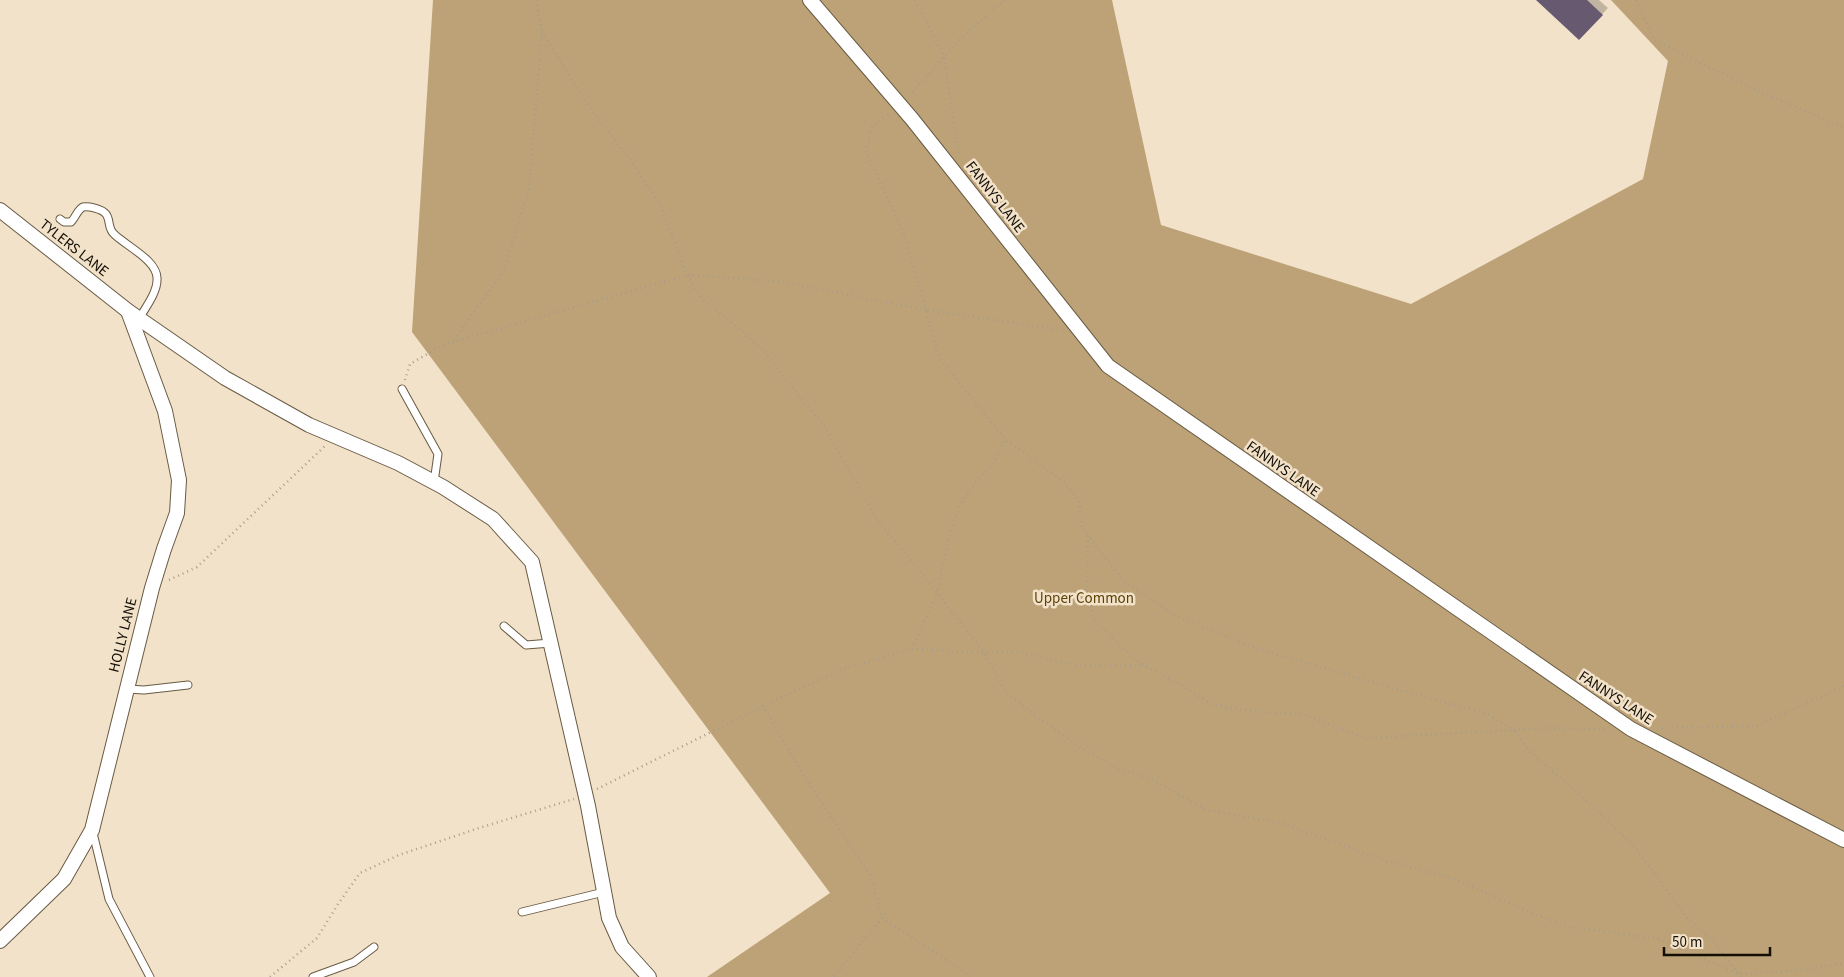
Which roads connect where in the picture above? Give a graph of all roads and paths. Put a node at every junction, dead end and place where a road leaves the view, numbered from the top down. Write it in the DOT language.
graph roads {
  1 [pos="536,0"];
  2 [pos="810,0"];
  3 [pos="915,0"];
  4 [pos="1005,0"];
  5 [pos="1636,0"];
  6 [pos="542,32"];
  7 [pos="944,56"];
  8 [pos="900,105"];
  9 [pos="1844,127"];
  10 [pos="964,184"];
  11 [pos="0,210"];
  12 [pos="60,219"];
  13 [pos="687,275"];
  14 [pos="926,310"];
  15 [pos="134,315"];
  16 [pos="1082,333"];
  17 [pos="453,341"];
  18 [pos="402,389"];
  19 [pos="335,436"];
  20 [pos="1006,440"];
  21 [pos="434,482"];
  22 [pos="1088,536"];
  23 [pos="152,588"];
  24 [pos="937,592"];
  25 [pos="504,626"];
  26 [pos="551,643"];
  27 [pos="912,649"];
  28 [pos="984,653"];
  29 [pos="1144,665"];
  30 [pos="188,685"];
  31 [pos="1844,686"];
  32 [pos="126,689"];
  33 [pos="763,706"];
  34 [pos="1660,728"];
  35 [pos="1631,729"];
  36 [pos="1514,730"];
  37 [pos="585,795"];
  38 [pos="92,830"];
  39 [pos="1844,840"];
  40 [pos="604,892"];
  41 [pos="522,912"];
  42 [pos="882,918"];
  43 [pos="0,941"];
  44 [pos="374,947"];
  45 [pos="1844,963"];
  46 [pos="1740,976"];
  47 [pos="150,977"];
  48 [pos="270,977"];
  49 [pos="313,977"];
  50 [pos="649,977"];
  51 [pos="833,977"];
  52 [pos="969,977"];
  1 -- 6 [label="path"];
  2 -- 8 [label="street, FANNYS LANE"];
  3 -- 7 [label="path"];
  4 -- 7 [label="path"];
  5 -- 9 [label="path"];
  6 -- 13 [label="path"];
  6 -- 17 [label="path"];
  7 -- 8 [label="path"];
  7 -- 10 [label="path"];
  8 -- 10 [label="street, FANNYS LANE"];
  8 -- 14 [label="path"];
  10 -- 16 [label="street, FANNYS LANE"];
  11 -- 15 [label="street, TYLERS LANE"];
  12 -- 15 [label="lane"];
  13 -- 14 [label="path"];
  13 -- 17 [label="path"];
  13 -- 24 [label="path"];
  14 -- 16 [label="path"];
  14 -- 20 [label="path"];
  15 -- 19 [label="street, TYLERS LANE"];
  15 -- 23 [label="street, HOLLY LANE"];
  16 -- 35 [label="street, FANNYS LANE"];
  17 -- 18 [label="path"];
  18 -- 21 [label="lane"];
  19 -- 21 [label="street, TYLERS LANE"];
  19 -- 23 [label="path"];
  20 -- 22 [label="path"];
  20 -- 24 [label="path"];
  21 -- 26 [label="street, TYLERS LANE"];
  22 -- 29 [label="path"];
  22 -- 36 [label="path"];
  23 -- 32 [label="street, HOLLY LANE"];
  24 -- 27 [label="path"];
  24 -- 28 [label="path"];
  25 -- 26 [label="lane"];
  26 -- 37 [label="street, TYLERS LANE"];
  27 -- 28 [label="path"];
  27 -- 33 [label="path"];
  28 -- 29 [label="path"];
  28 -- 46 [label="path"];
  29 -- 36 [label="path"];
  30 -- 32 [label="lane"];
  31 -- 34 [label="path"];
  32 -- 38 [label="street, HOLLY LANE"];
  33 -- 37 [label="path"];
  33 -- 42 [label="path"];
  35 -- 36 [label="path"];
  35 -- 39 [label="street, FANNYS LANE"];
  36 -- 46 [label="path"];
  37 -- 40 [label="street, TYLERS LANE"];
  37 -- 48 [label="path"];
  38 -- 43 [label="street, HOLLY LANE"];
  38 -- 47 [label="lane"];
  40 -- 41 [label="lane"];
  40 -- 50 [label="street, TYLERS LANE"];
  42 -- 51 [label="path"];
  42 -- 52 [label="path"];
  44 -- 49 [label="lane"];
  45 -- 46 [label="path"];
}
